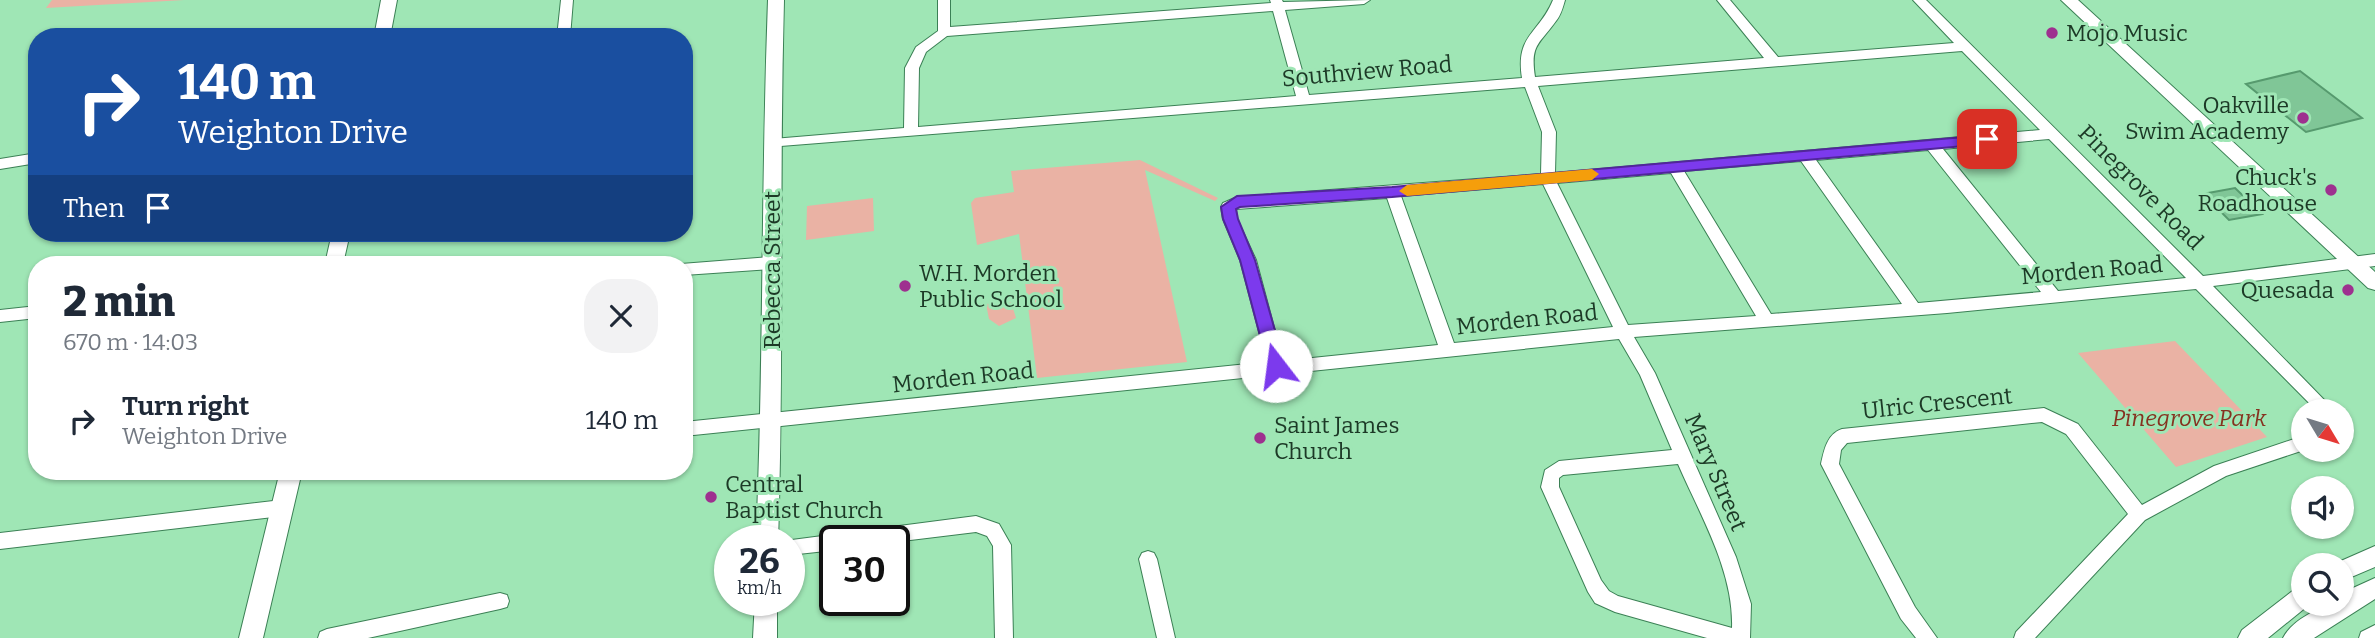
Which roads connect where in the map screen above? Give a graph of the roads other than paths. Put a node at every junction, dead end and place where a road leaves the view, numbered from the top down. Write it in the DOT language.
graph roads {
  1 [pos="389,0"];
  2 [pos="567,0"];
  3 [pos="776,0"];
  4 [pos="944,0"];
  5 [pos="1145,0"];
  6 [pos="1364,0"];
  7 [pos="1559,0"];
  8 [pos="1723,0"];
  9 [pos="1919,0"];
  10 [pos="2069,0"];
  11 [pos="1277,3"];
  12 [pos="1147,16"];
  13 [pos="384,28"];
  14 [pos="564,28"];
  15 [pos="944,32"];
  16 [pos="1965,46"];
  17 [pos="1774,61"];
  18 [pos="1529,80"];
  19 [pos="1303,99"];
  20 [pos="911,131"];
  21 [pos="2054,134"];
  22 [pos="773,144"];
  23 [pos="1931,144"];
  24 [pos="1806,158"];
  25 [pos="28,159"];
  26 [pos="0,164"];
  27 [pos="1675,168"];
  28 [pos="1548,178"];
  29 [pos="1392,192"];
  30 [pos="2375,260"];
  31 [pos="2353,262"];
  32 [pos="771,263"];
  33 [pos="693,269"];
  34 [pos="2201,282"];
  35 [pos="2375,283"];
  36 [pos="2054,297"];
  37 [pos="1914,309"];
  38 [pos="28,313"];
  39 [pos="0,316"];
  40 [pos="1766,319"];
  41 [pos="1623,332"];
  42 [pos="1448,349"];
  43 [pos="1276,366"];
  44 [pos="2315,399"];
  45 [pos="772,419"];
  46 [pos="693,428"];
  47 [pos="2291,447"];
  48 [pos="1683,456"];
  49 [pos="289,480"];
  50 [pos="282,508"];
  51 [pos="2139,515"];
  52 [pos="768,525"];
  53 [pos="910,532"];
  54 [pos="0,541"];
  55 [pos="2375,556"];
  56 [pos="1148,559"];
  57 [pos="2354,566"];
  58 [pos="2375,588"];
  59 [pos="500,601"];
  60 [pos="2291,606"];
  61 [pos="766,616"];
  62 [pos="2375,634"];
  63 [pos="251,638"];
  64 [pos="327,638"];
  65 [pos="765,638"];
  66 [pos="1004,638"];
  67 [pos="1166,638"];
  68 [pos="1736,638"];
  69 [pos="1741,638"];
  70 [pos="1928,638"];
  71 [pos="2023,638"];
  72 [pos="2250,638"];
  73 [pos="2295,638"];
  74 [pos="2368,638"];
  1 -- 13 [label="main road"];
  2 -- 14 [label="street"];
  3 -- 22 [label="main road, Rebecca Street"];
  4 -- 15 [label="street"];
  5 -- 12 [label="street"];
  6 -- 11 [label="street"];
  7 -- 18 [label="street"];
  8 -- 17 [label="street"];
  9 -- 16 [label="street, Pinegrove Road"];
  10 -- 31 [label="main road"];
  11 -- 12 [label="street"];
  11 -- 19 [label="street"];
  12 -- 15 [label="street"];
  15 -- 20 [label="street"];
  16 -- 17 [label="street, Southview Road"];
  16 -- 21 [label="street, Pinegrove Road"];
  17 -- 18 [label="street, Southview Road"];
  18 -- 19 [label="street, Southview Road"];
  18 -- 28 [label="street"];
  19 -- 20 [label="street, Southview Road"];
  20 -- 22 [label="street, Southview Road"];
  21 -- 23 [label="street"];
  21 -- 34 [label="street, Pinegrove Road"];
  22 -- 32 [label="main road, Rebecca Street"];
  23 -- 24 [label="street"];
  23 -- 36 [label="street"];
  24 -- 27 [label="street"];
  24 -- 37 [label="street"];
  25 -- 26 [label="street"];
  27 -- 28 [label="street"];
  27 -- 40 [label="street"];
  28 -- 29 [label="street"];
  28 -- 41 [label="street, Mary Street"];
  29 -- 42 [label="street"];
  29 -- 43 [label="street"];
  30 -- 31 [label="street, Morden Road"];
  31 -- 34 [label="street, Morden Road"];
  31 -- 35 [label="main road"];
  32 -- 33 [label="street"];
  32 -- 45 [label="main road, Rebecca Street"];
  34 -- 36 [label="street, Morden Road"];
  34 -- 44 [label="street, Pinegrove Road"];
  36 -- 37 [label="street, Morden Road"];
  37 -- 40 [label="street, Morden Road"];
  38 -- 39 [label="street"];
  40 -- 41 [label="street, Morden Road"];
  41 -- 42 [label="street, Morden Road"];
  41 -- 48 [label="street, Mary Street"];
  42 -- 43 [label="street, Morden Road"];
  43 -- 45 [label="street, Morden Road"];
  45 -- 46 [label="street, Morden Road"];
  45 -- 52 [label="main road, Rebecca Street"];
  47 -- 51 [label="street"];
  48 -- 68 [label="street"];
  48 -- 69 [label="street, Mary Street"];
  49 -- 50 [label="main road"];
  50 -- 54 [label="street"];
  50 -- 63 [label="main road"];
  51 -- 70 [label="street, Ulric Crescent"];
  51 -- 71 [label="street"];
  53 -- 66 [label="street"];
  55 -- 57 [label="main road"];
  56 -- 67 [label="street"];
  58 -- 73 [label="main road"];
  59 -- 64 [label="street"];
  60 -- 72 [label="main road"];
  61 -- 65 [label="main road"];
  62 -- 74 [label="street"];
}
